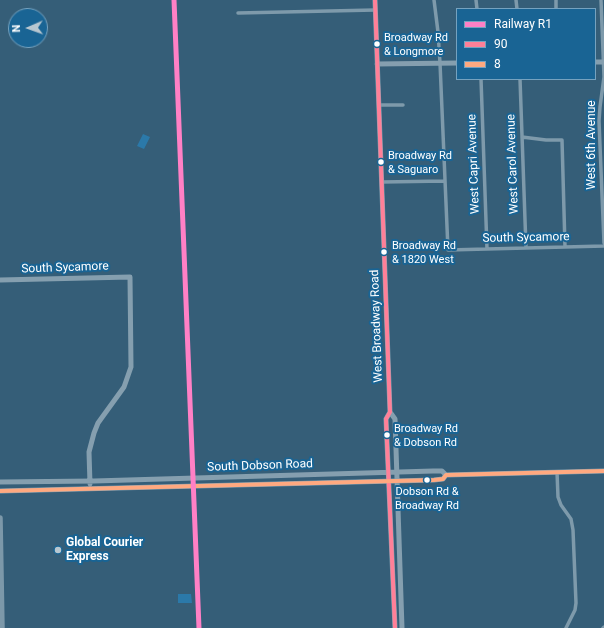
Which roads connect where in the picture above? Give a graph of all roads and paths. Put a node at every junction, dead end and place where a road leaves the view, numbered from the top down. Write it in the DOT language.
graph roads {
  1 [pos="375,0"];
  2 [pos="434,0"];
  3 [pos="601,0"];
  4 [pos="375,10"];
  5 [pos="238,13"];
  6 [pos="604,62"];
  7 [pos="440,63"];
  8 [pos="456,63"];
  9 [pos="377,64"];
  10 [pos="481,80"];
  11 [pos="520,80"];
  12 [pos="379,105"];
  13 [pos="403,105"];
  14 [pos="522,137"];
  15 [pos="445,181"];
  16 [pos="382,182"];
  17 [pos="604,243"];
  18 [pos="604,246"];
  19 [pos="565,247"];
  20 [pos="526,248"];
  21 [pos="488,249"];
  22 [pos="0,280"];
  23 [pos="390,412"];
  24 [pos="604,471"];
  25 [pos="397,472"];
  26 [pos="557,472"];
  27 [pos="388,473"];
  28 [pos="446,475"];
  29 [pos="139,480"];
  30 [pos="90,481"];
  31 [pos="388,481"];
  32 [pos="397,481"];
  33 [pos="0,482"];
  34 [pos="125,487"];
  35 [pos="90,488"];
  36 [pos="0,491"];
  37 [pos="0,518"];
  38 [pos="2,628"];
  39 [pos="395,628"];
  40 [pos="402,628"];
  41 [pos="566,628"];
  1 -- 4 [label="main road, West Broadway Road"];
  2 -- 7 [label="street"];
  3 -- 6 [label="street, West 6th Avenue"];
  4 -- 5 [label="street"];
  4 -- 9 [label="main road, West Broadway Road"];
  6 -- 17 [label="street, West 6th Avenue"];
  7 -- 8 [label="main road"];
  7 -- 9 [label="main road"];
  7 -- 15 [label="street"];
  9 -- 12 [label="main road, West Broadway Road"];
  10 -- 21 [label="street, West Capri Avenue"];
  11 -- 14 [label="street, West Carol Avenue"];
  12 -- 13 [label="street"];
  12 -- 16 [label="main road, West Broadway Road"];
  14 -- 19 [label="street"];
  14 -- 20 [label="street, West Carol Avenue"];
  15 -- 16 [label="street"];
  15 -- 21 [label="street, South Sycamore"];
  16 -- 23 [label="main road, West Broadway Road"];
  18 -- 19 [label="street, South Sycamore"];
  19 -- 20 [label="street, South Sycamore"];
  20 -- 21 [label="street, South Sycamore"];
  22 -- 30 [label="main road, South Sycamore"];
  23 -- 25 [label="main road, West Broadway Road"];
  23 -- 27 [label="main road, West Broadway Road"];
  24 -- 26 [label="main road, South Dobson Road"];
  25 -- 27 [label="main road, South Dobson Road"];
  25 -- 28 [label="main road, South Dobson Road"];
  25 -- 32 [label="main road, West Broadway Road"];
  26 -- 28 [label="main road, South Dobson Road"];
  26 -- 41 [label="street"];
  27 -- 29 [label="main road, South Dobson Road"];
  27 -- 31 [label="main road, West Broadway Road"];
  28 -- 32 [label="main road, South Dobson Road"];
  29 -- 30 [label="main road, South Dobson Road"];
  29 -- 34 [label="main road"];
  30 -- 33 [label="main road, South Dobson Road"];
  30 -- 35 [label="main road"];
  31 -- 32 [label="main road, South Dobson Road"];
  31 -- 34 [label="main road, South Dobson Road"];
  31 -- 39 [label="main road, West Broadway Road"];
  32 -- 40 [label="main road, West Broadway Road"];
  34 -- 35 [label="main road, South Dobson Road"];
  35 -- 36 [label="main road, South Dobson Road"];
  37 -- 38 [label="main road"];
}
